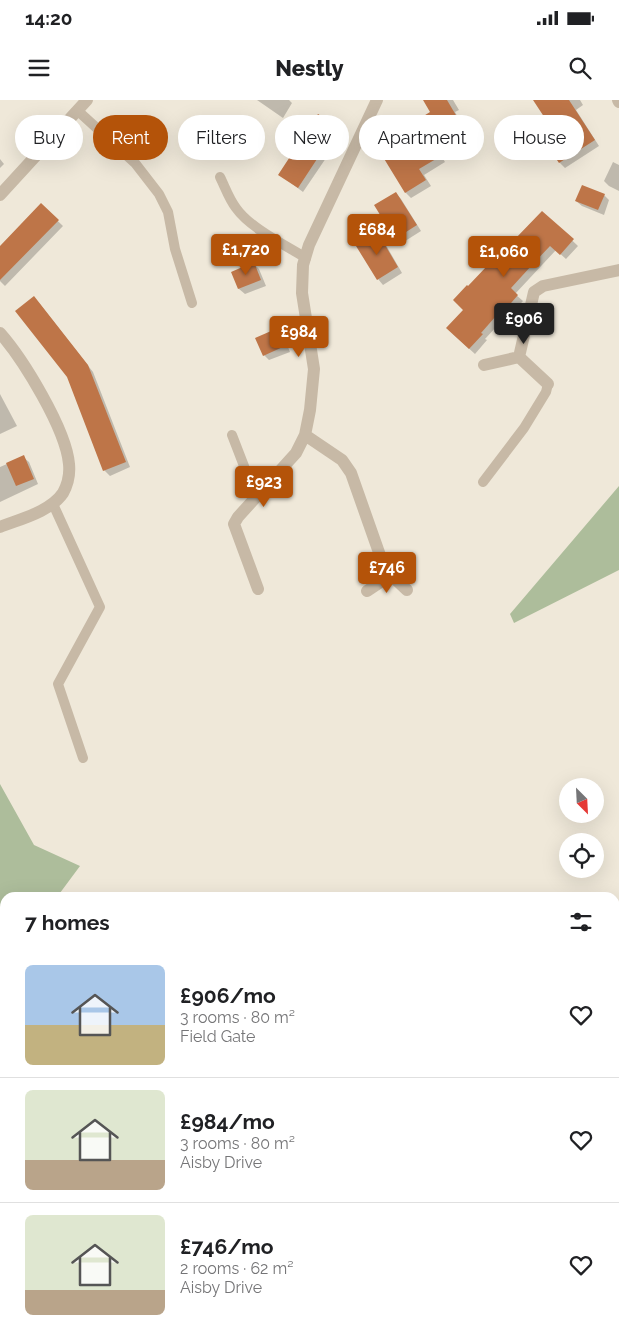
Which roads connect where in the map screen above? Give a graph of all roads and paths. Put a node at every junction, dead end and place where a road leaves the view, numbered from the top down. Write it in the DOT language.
graph roads {
  1 [pos="87,100"];
  2 [pos="375,101"];
  3 [pos="78,111"];
  4 [pos="220,177"];
  5 [pos="0,194"];
  6 [pos="306,258"];
  7 [pos="619,270"];
  8 [pos="192,303"];
  9 [pos="0,333"];
  10 [pos="519,357"];
  11 [pos="484,365"];
  12 [pos="548,384"];
  13 [pos="232,435"];
  14 [pos="305,435"];
  15 [pos="483,482"];
  16 [pos="256,497"];
  17 [pos="53,504"];
  18 [pos="0,527"];
  19 [pos="391,575"];
  20 [pos="258,589"];
  21 [pos="407,590"];
  22 [pos="367,591"];
  23 [pos="83,758"];
  1 -- 3 [label="street"];
  2 -- 6 [label="street"];
  3 -- 5 [label="street"];
  3 -- 8 [label="lane"];
  4 -- 6 [label="lane"];
  6 -- 14 [label="street"];
  7 -- 10 [label="street"];
  9 -- 17 [label="street"];
  10 -- 11 [label="street"];
  10 -- 12 [label="street"];
  12 -- 15 [label="lane"];
  13 -- 16 [label="lane"];
  14 -- 16 [label="street"];
  14 -- 19 [label="street"];
  16 -- 20 [label="street"];
  17 -- 18 [label="street"];
  17 -- 23 [label="lane"];
  19 -- 21 [label="street"];
  19 -- 22 [label="street"];
}
